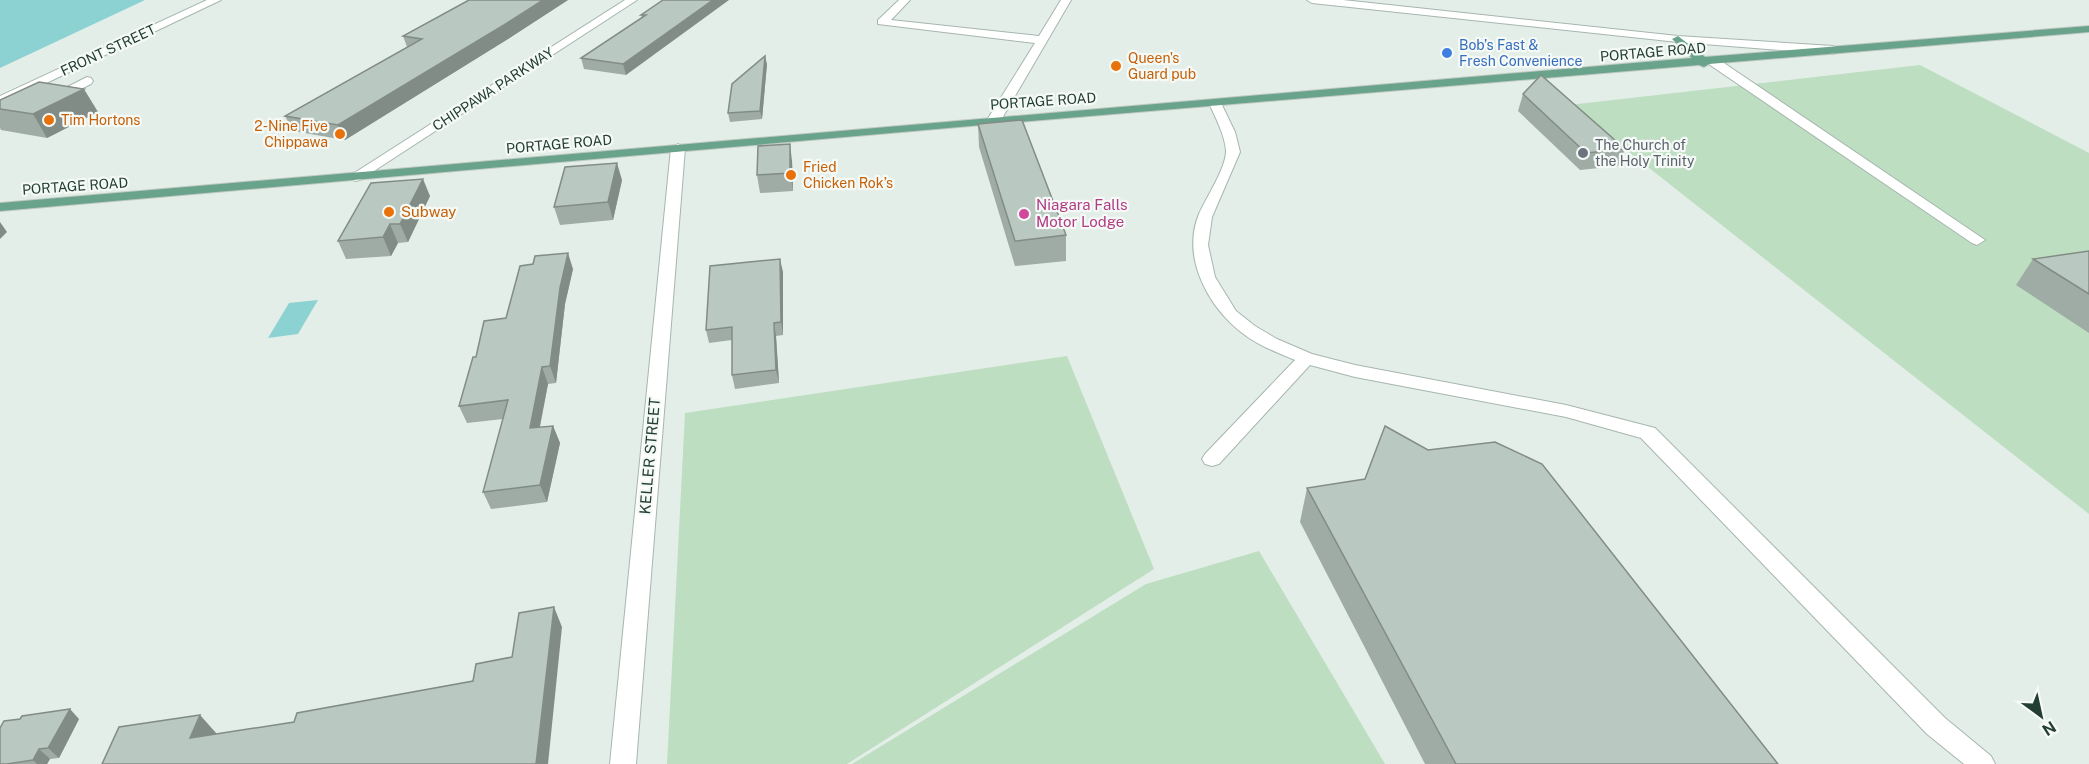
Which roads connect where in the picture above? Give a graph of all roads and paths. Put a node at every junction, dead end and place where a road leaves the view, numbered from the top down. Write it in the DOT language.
graph roads {
  1 [pos="216,0"];
  2 [pos="632,0"];
  3 [pos="905,0"];
  4 [pos="1066,0"];
  5 [pos="1312,0"];
  6 [pos="2089,29"];
  7 [pos="1678,39"];
  8 [pos="1042,40"];
  9 [pos="1843,51"];
  10 [pos="1709,62"];
  11 [pos="87,81"];
  12 [pos="0,101"];
  13 [pos="1215,103"];
  14 [pos="39,105"];
  15 [pos="994,120"];
  16 [pos="678,148"];
  17 [pos="355,177"];
  18 [pos="0,207"];
  19 [pos="1977,240"];
  20 [pos="1306,358"];
  21 [pos="1212,459"];
  22 [pos="622,764"];
  23 [pos="1982,764"];
  1 -- 12 [label="street, FRONT STREET"];
  2 -- 17 [label="street, CHIPPAWA PARKWAY"];
  3 -- 8 [label="street"];
  4 -- 8 [label="street"];
  5 -- 7 [label="street"];
  6 -- 9 [label="main road, PORTAGE ROAD"];
  7 -- 9 [label="street"];
  7 -- 10 [label="main road"];
  8 -- 15 [label="street"];
  9 -- 10 [label="main road, PORTAGE ROAD"];
  10 -- 13 [label="main road, PORTAGE ROAD"];
  10 -- 19 [label="street"];
  11 -- 14 [label="street"];
  13 -- 15 [label="main road, PORTAGE ROAD"];
  13 -- 20 [label="street"];
  15 -- 16 [label="main road, PORTAGE ROAD"];
  16 -- 17 [label="main road, PORTAGE ROAD"];
  16 -- 22 [label="street, KELLER STREET"];
  17 -- 18 [label="main road, PORTAGE ROAD"];
  20 -- 21 [label="street"];
  20 -- 23 [label="street"];
}
